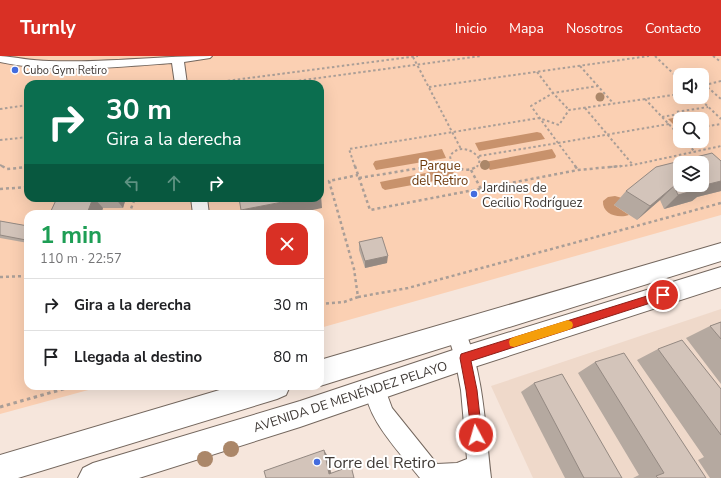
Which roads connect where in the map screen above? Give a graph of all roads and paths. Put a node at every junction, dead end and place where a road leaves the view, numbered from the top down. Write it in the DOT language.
graph roads {
  1 [pos="206,56"];
  2 [pos="418,56"];
  3 [pos="481,56"];
  4 [pos="649,56"];
  5 [pos="655,56"];
  6 [pos="713,56"];
  7 [pos="413,57"];
  8 [pos="177,58"];
  9 [pos="0,59"];
  10 [pos="721,62"];
  11 [pos="418,65"];
  12 [pos="580,65"];
  13 [pos="536,72"];
  14 [pos="673,73"];
  15 [pos="180,80"];
  16 [pos="234,80"];
  17 [pos="304,80"];
  18 [pos="721,81"];
  19 [pos="598,86"];
  20 [pos="429,87"];
  21 [pos="553,93"];
  22 [pos="673,95"];
  23 [pos="645,99"];
  24 [pos="721,99"];
  25 [pos="613,103"];
  26 [pos="705,104"];
  27 [pos="24,106"];
  28 [pos="584,107"];
  29 [pos="708,107"];
  30 [pos="0,109"];
  31 [pos="569,110"];
  32 [pos="717,115"];
  33 [pos="721,115"];
  34 [pos="662,117"];
  35 [pos="539,118"];
  36 [pos="721,119"];
  37 [pos="669,124"];
  38 [pos="721,124"];
  39 [pos="709,126"];
  40 [pos="673,128"];
  41 [pos="452,133"];
  42 [pos="607,135"];
  43 [pos="24,137"];
  44 [pos="0,140"];
  45 [pos="558,143"];
  46 [pos="721,146"];
  47 [pos="691,148"];
  48 [pos="461,149"];
  49 [pos="695,152"];
  50 [pos="479,156"];
  51 [pos="452,163"];
  52 [pos="0,165"];
  53 [pos="632,165"];
  54 [pos="24,167"];
  55 [pos="471,170"];
  56 [pos="578,170"];
  57 [pos="359,177"];
  58 [pos="24,187"];
  59 [pos="0,189"];
  60 [pos="481,189"];
  61 [pos="721,204"];
  62 [pos="721,252"];
  63 [pos="24,276"];
  64 [pos="0,277"];
  65 [pos="721,277"];
  66 [pos="358,297"];
  67 [pos="324,304"];
  68 [pos="456,332"];
  69 [pos="465,358"];
  70 [pos="324,372"];
  71 [pos="375,388"];
  72 [pos="60,390"];
  73 [pos="264,390"];
  74 [pos="0,407"];
  75 [pos="0,469"];
  76 [pos="479,472"];
  77 [pos="433,477"];
  78 [pos="94,478"];
  1 -- 8 [label="street"];
  2 -- 7 [label="path"];
  3 -- 11 [label="path"];
  4 -- 12 [label="path"];
  5 -- 14 [label="path"];
  6 -- 10 [label="path"];
  7 -- 11 [label="path"];
  7 -- 16 [label="path"];
  8 -- 9 [label="street"];
  8 -- 15 [label="street"];
  11 -- 17 [label="path"];
  11 -- 20 [label="path"];
  12 -- 13 [label="path"];
  12 -- 19 [label="path"];
  13 -- 20 [label="path"];
  13 -- 21 [label="path"];
  18 -- 24 [label="path"];
  19 -- 21 [label="path"];
  19 -- 25 [label="path"];
  20 -- 41 [label="path"];
  21 -- 31 [label="path"];
  21 -- 35 [label="path"];
  22 -- 23 [label="path"];
  23 -- 25 [label="path"];
  23 -- 34 [label="path"];
  25 -- 28 [label="path"];
  26 -- 29 [label="path"];
  27 -- 30 [label="path"];
  28 -- 31 [label="path"];
  28 -- 42 [label="path"];
  29 -- 32 [label="path"];
  29 -- 34 [label="path"];
  31 -- 35 [label="path"];
  32 -- 33 [label="path"];
  32 -- 36 [label="path"];
  34 -- 37 [label="path"];
  35 -- 41 [label="path"];
  35 -- 45 [label="path"];
  37 -- 40 [label="path"];
  37 -- 42 [label="path"];
  38 -- 39 [label="path"];
  41 -- 48 [label="path"];
  41 -- 57 [label="path"];
  42 -- 45 [label="path"];
  42 -- 53 [label="path"];
  43 -- 44 [label="path"];
  45 -- 50 [label="path"];
  45 -- 56 [label="path"];
  46 -- 49 [label="path"];
  47 -- 49 [label="path"];
  48 -- 50 [label="path"];
  48 -- 51 [label="path"];
  49 -- 53 [label="path"];
  50 -- 55 [label="path"];
  51 -- 55 [label="path"];
  51 -- 57 [label="path"];
  52 -- 54 [label="path"];
  53 -- 56 [label="path"];
  55 -- 60 [label="path"];
  56 -- 60 [label="path"];
  57 -- 60 [label="path"];
  57 -- 66 [label="path"];
  58 -- 59 [label="path"];
  61 -- 66 [label="path"];
  62 -- 68 [label="main road"];
  63 -- 64 [label="path"];
  65 -- 69 [label="main road, AVENIDA DE MENÉNDEZ PELAYO"];
  66 -- 67 [label="path"];
  68 -- 69 [label="street"];
  68 -- 70 [label="main road"];
  69 -- 71 [label="main road, AVENIDA DE MENÉNDEZ PELAYO"];
  69 -- 76 [label="street"];
  71 -- 77 [label="street"];
  71 -- 78 [label="main road, AVENIDA DE MENÉNDEZ PELAYO"];
  72 -- 74 [label="path"];
  73 -- 75 [label="main road"];
  76 -- 77 [label="street"];
}
